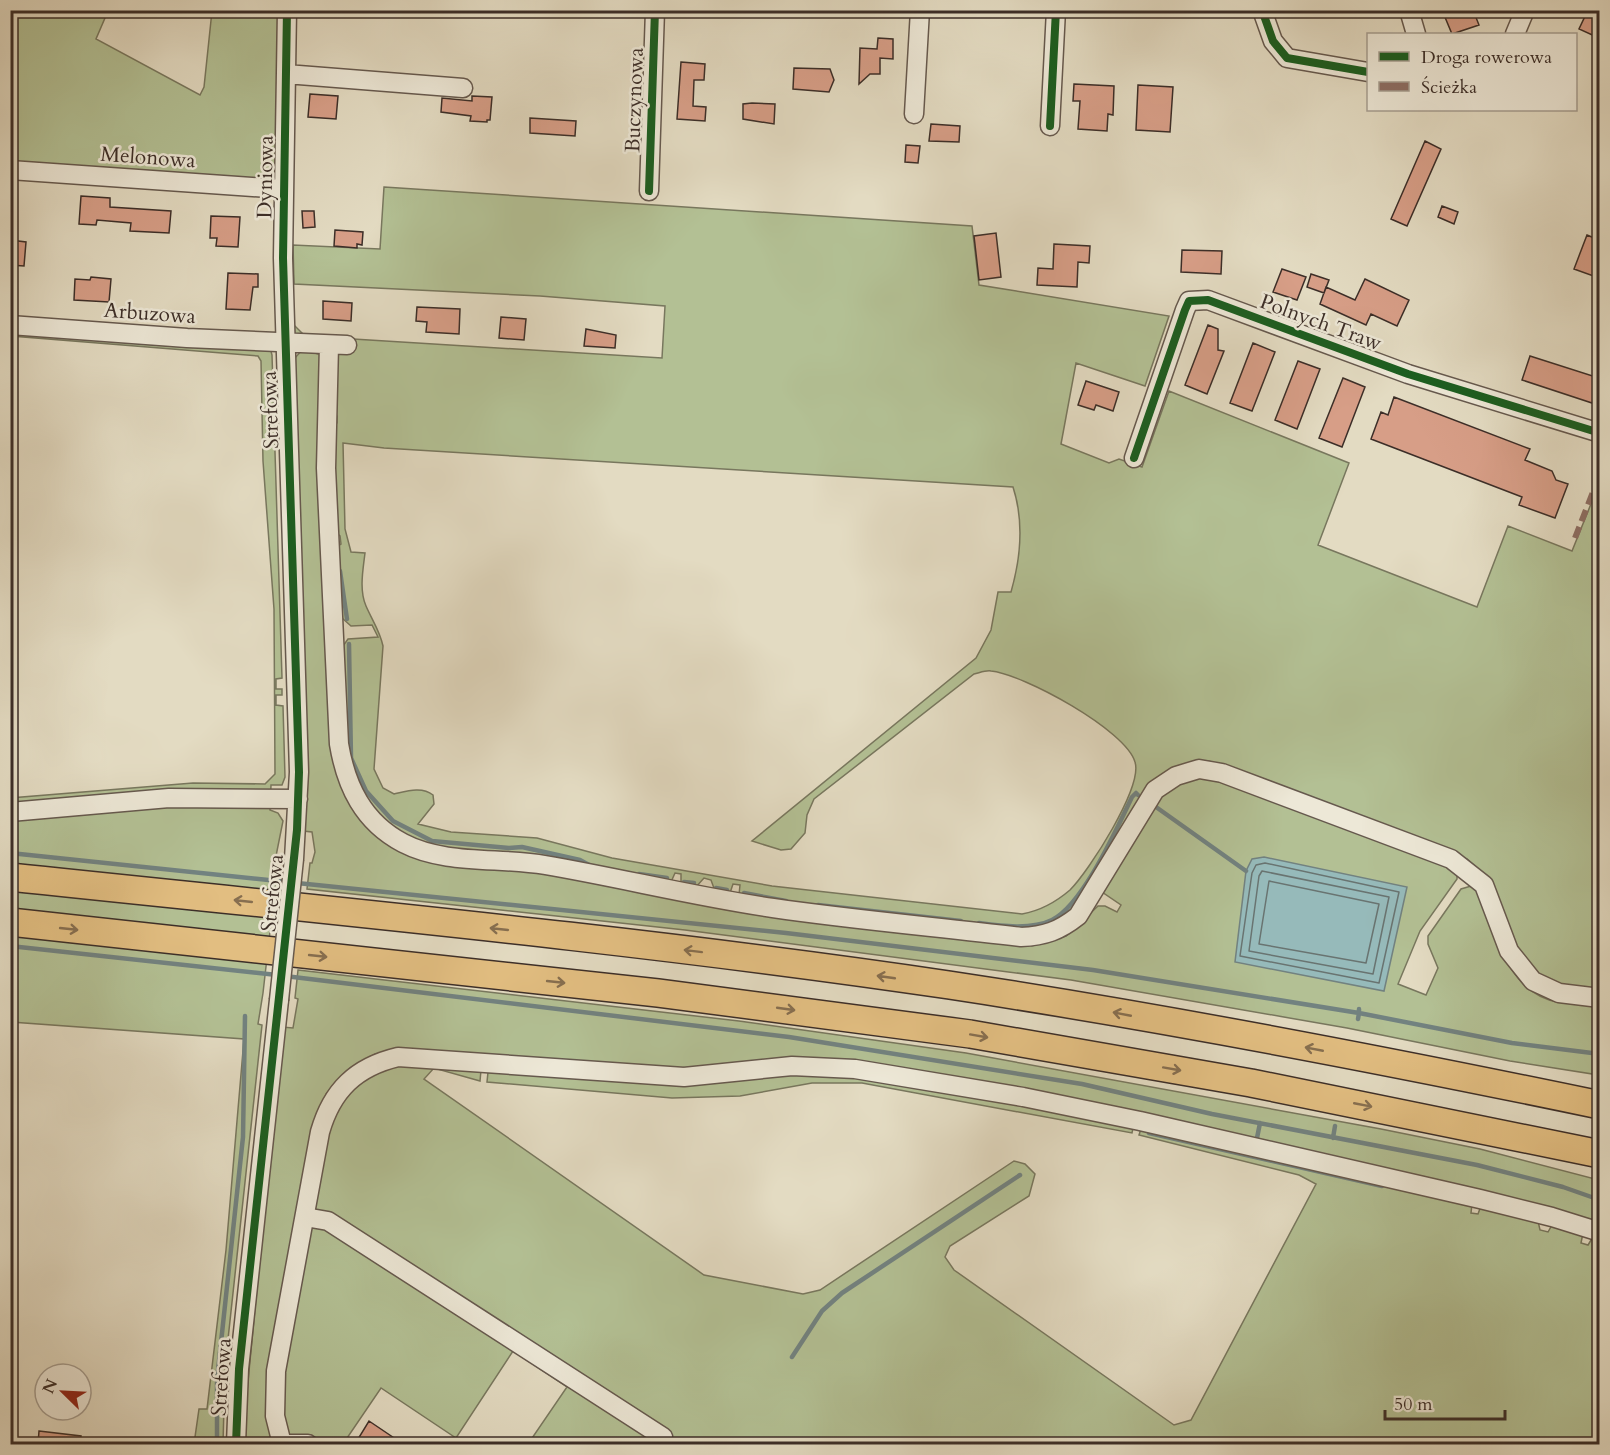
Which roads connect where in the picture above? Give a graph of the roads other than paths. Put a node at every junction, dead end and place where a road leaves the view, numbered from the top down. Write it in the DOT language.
graph roads {
  1 [pos="286,10"];
  2 [pos="655,10"];
  3 [pos="920,10"];
  4 [pos="1056,10"];
  5 [pos="1262,10"];
  6 [pos="1408,10"];
  7 [pos="1525,10"];
  8 [pos="1416,33"];
  9 [pos="1515,33"];
  10 [pos="1367,72"];
  11 [pos="286,74"];
  12 [pos="462,88"];
  13 [pos="914,114"];
  14 [pos="1050,126"];
  15 [pos="10,170"];
  16 [pos="282,189"];
  17 [pos="649,191"];
  18 [pos="10,325"];
  19 [pos="286,344"];
  20 [pos="1599,433"];
  21 [pos="1134,458"];
  22 [pos="298,799"];
  23 [pos="10,812"];
  24 [pos="10,877"];
  25 [pos="10,922"];
  26 [pos="1599,998"];
  27 [pos="1475,1079"];
  28 [pos="1599,1090"];
  29 [pos="1599,1105"];
  30 [pos="1466,1125"];
  31 [pos="1599,1154"];
  32 [pos="1599,1169"];
  33 [pos="305,1217"];
  34 [pos="1599,1233"];
  35 [pos="663,1437"];
  36 [pos="236,1444"];
  37 [pos="283,1444"];
  38 [pos="308,1444"];
  1 -- 11 [label="street, Dyniowa"];
  2 -- 17 [label="street, Buczynowa"];
  3 -- 13 [label="street"];
  4 -- 14 [label="street"];
  5 -- 10 [label="street"];
  6 -- 8 [label="street"];
  7 -- 9 [label="street"];
  11 -- 12 [label="street"];
  11 -- 16 [label="street, Dyniowa"];
  15 -- 16 [label="street, Melonowa"];
  16 -- 19 [label="street, Dyniowa"];
  18 -- 19 [label="street, Arbuzowa"];
  19 -- 22 [label="street, Strefowa"];
  19 -- 26 [label="street, Arbuzowa"];
  20 -- 21 [label="street, Polnych Traw"];
  22 -- 23 [label="street"];
  22 -- 36 [label="street, Strefowa, bridge"];
  27 -- 24 [label="highway, one-way"];
  25 -- 30 [label="highway, one-way"];
  27 -- 28 [label="highway"];
  27 -- 29 [label="highway"];
  30 -- 31 [label="highway"];
  30 -- 32 [label="highway"];
  33 -- 34 [label="street"];
  33 -- 35 [label="street"];
  33 -- 37 [label="street"];
  37 -- 38 [label="street"];
}
